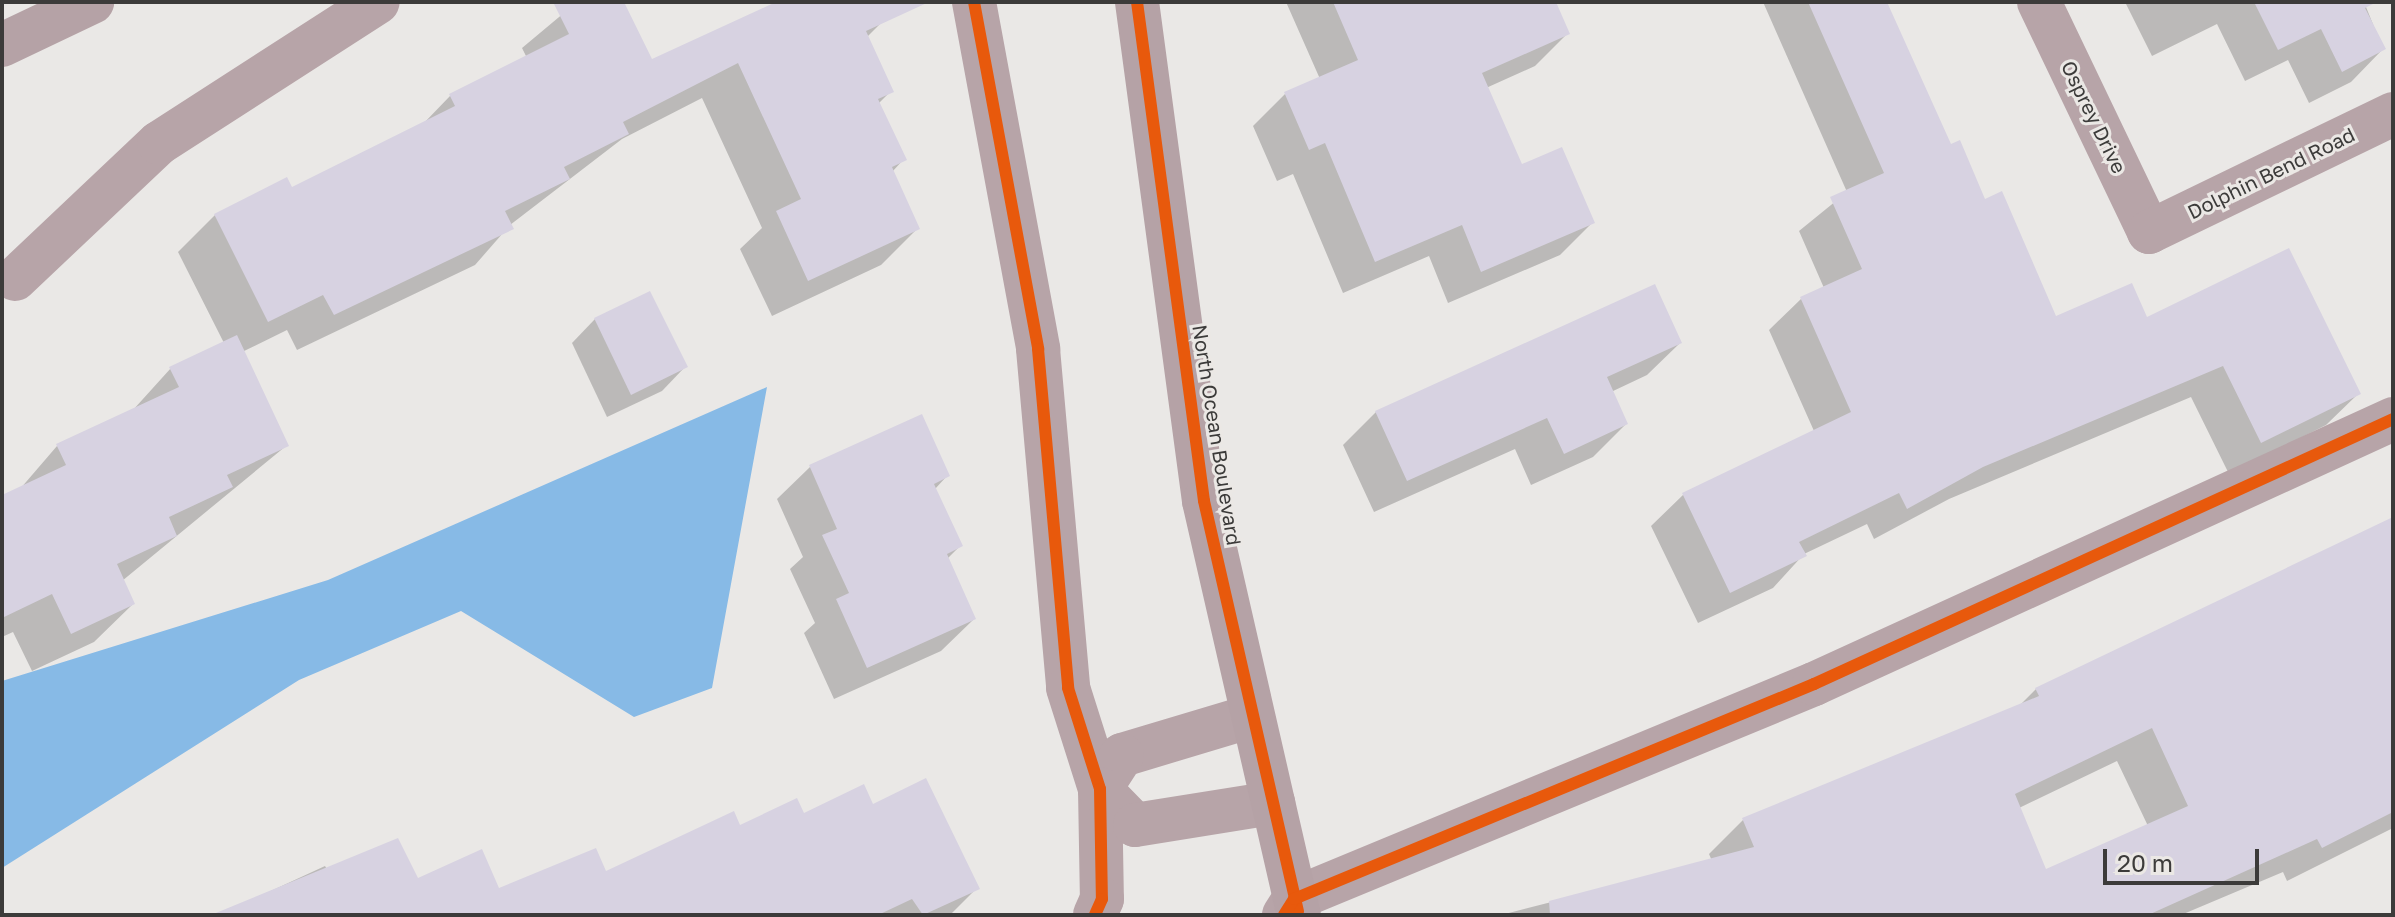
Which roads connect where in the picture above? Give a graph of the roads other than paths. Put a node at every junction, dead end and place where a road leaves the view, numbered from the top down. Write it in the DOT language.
graph roads {
  1 [pos="92,2"];
  2 [pos="378,2"];
  3 [pos="974,2"];
  4 [pos="1137,2"];
  5 [pos="2039,2"];
  6 [pos="2,45"];
  7 [pos="2393,114"];
  8 [pos="2149,232"];
  9 [pos="15,279"];
  10 [pos="2393,419"];
  11 [pos="1252,716"];
  12 [pos="1100,789"];
  13 [pos="1273,803"];
  14 [pos="1292,910"];
  15 [pos="1095,915"];
  1 -- 6 [label="main road"];
  2 -- 9 [label="street"];
  3 -- 12 [label="street"];
  4 -- 11 [label="main road, North Ocean Boulevard"];
  5 -- 8 [label="street, Osprey Drive"];
  7 -- 8 [label="street, Dolphin Bend Road"];
  10 -- 14 [label="street"];
  11 -- 12 [label="street"];
  11 -- 13 [label="main road, North Ocean Boulevard"];
  12 -- 13 [label="street"];
  12 -- 15 [label="street"];
  13 -- 14 [label="main road, North Ocean Boulevard"];
}
